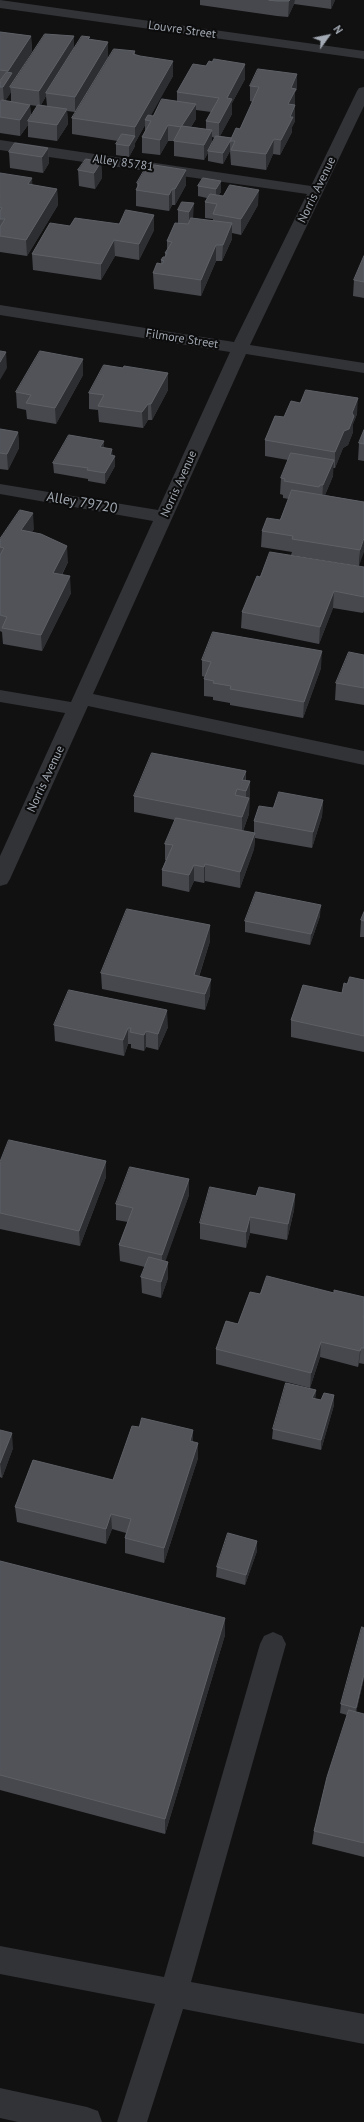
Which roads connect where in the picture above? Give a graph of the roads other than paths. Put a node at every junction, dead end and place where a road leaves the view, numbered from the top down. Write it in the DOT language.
graph roads {
  1 [pos="0,4"];
  2 [pos="364,55"];
  3 [pos="364,91"];
  4 [pos="0,145"];
  5 [pos="316,191"];
  6 [pos="0,310"];
  7 [pos="240,348"];
  8 [pos="364,368"];
  9 [pos="0,490"];
  10 [pos="164,517"];
  11 [pos="0,696"];
  12 [pos="80,704"];
  13 [pos="364,758"];
  14 [pos="0,879"];
  15 [pos="273,1644"];
  16 [pos="0,1960"];
  17 [pos="173,1994"];
  18 [pos="364,2029"];
  19 [pos="0,2103"];
  20 [pos="87,2122"];
  21 [pos="132,2122"];
  1 -- 2 [label="street, Louvre Street"];
  3 -- 5 [label="street, Norris Avenue"];
  4 -- 5 [label="street, Alley 85781"];
  5 -- 7 [label="street, Norris Avenue"];
  6 -- 7 [label="street, Filmore Street"];
  7 -- 8 [label="street, Filmore Street"];
  7 -- 10 [label="street, Norris Avenue"];
  9 -- 10 [label="street, Alley 79720"];
  10 -- 12 [label="street, Norris Avenue"];
  11 -- 12 [label="street"];
  12 -- 13 [label="street"];
  12 -- 14 [label="street, Norris Avenue"];
  15 -- 17 [label="street"];
  16 -- 17 [label="street"];
  17 -- 18 [label="street"];
  17 -- 21 [label="street"];
  19 -- 20 [label="street"];
}
